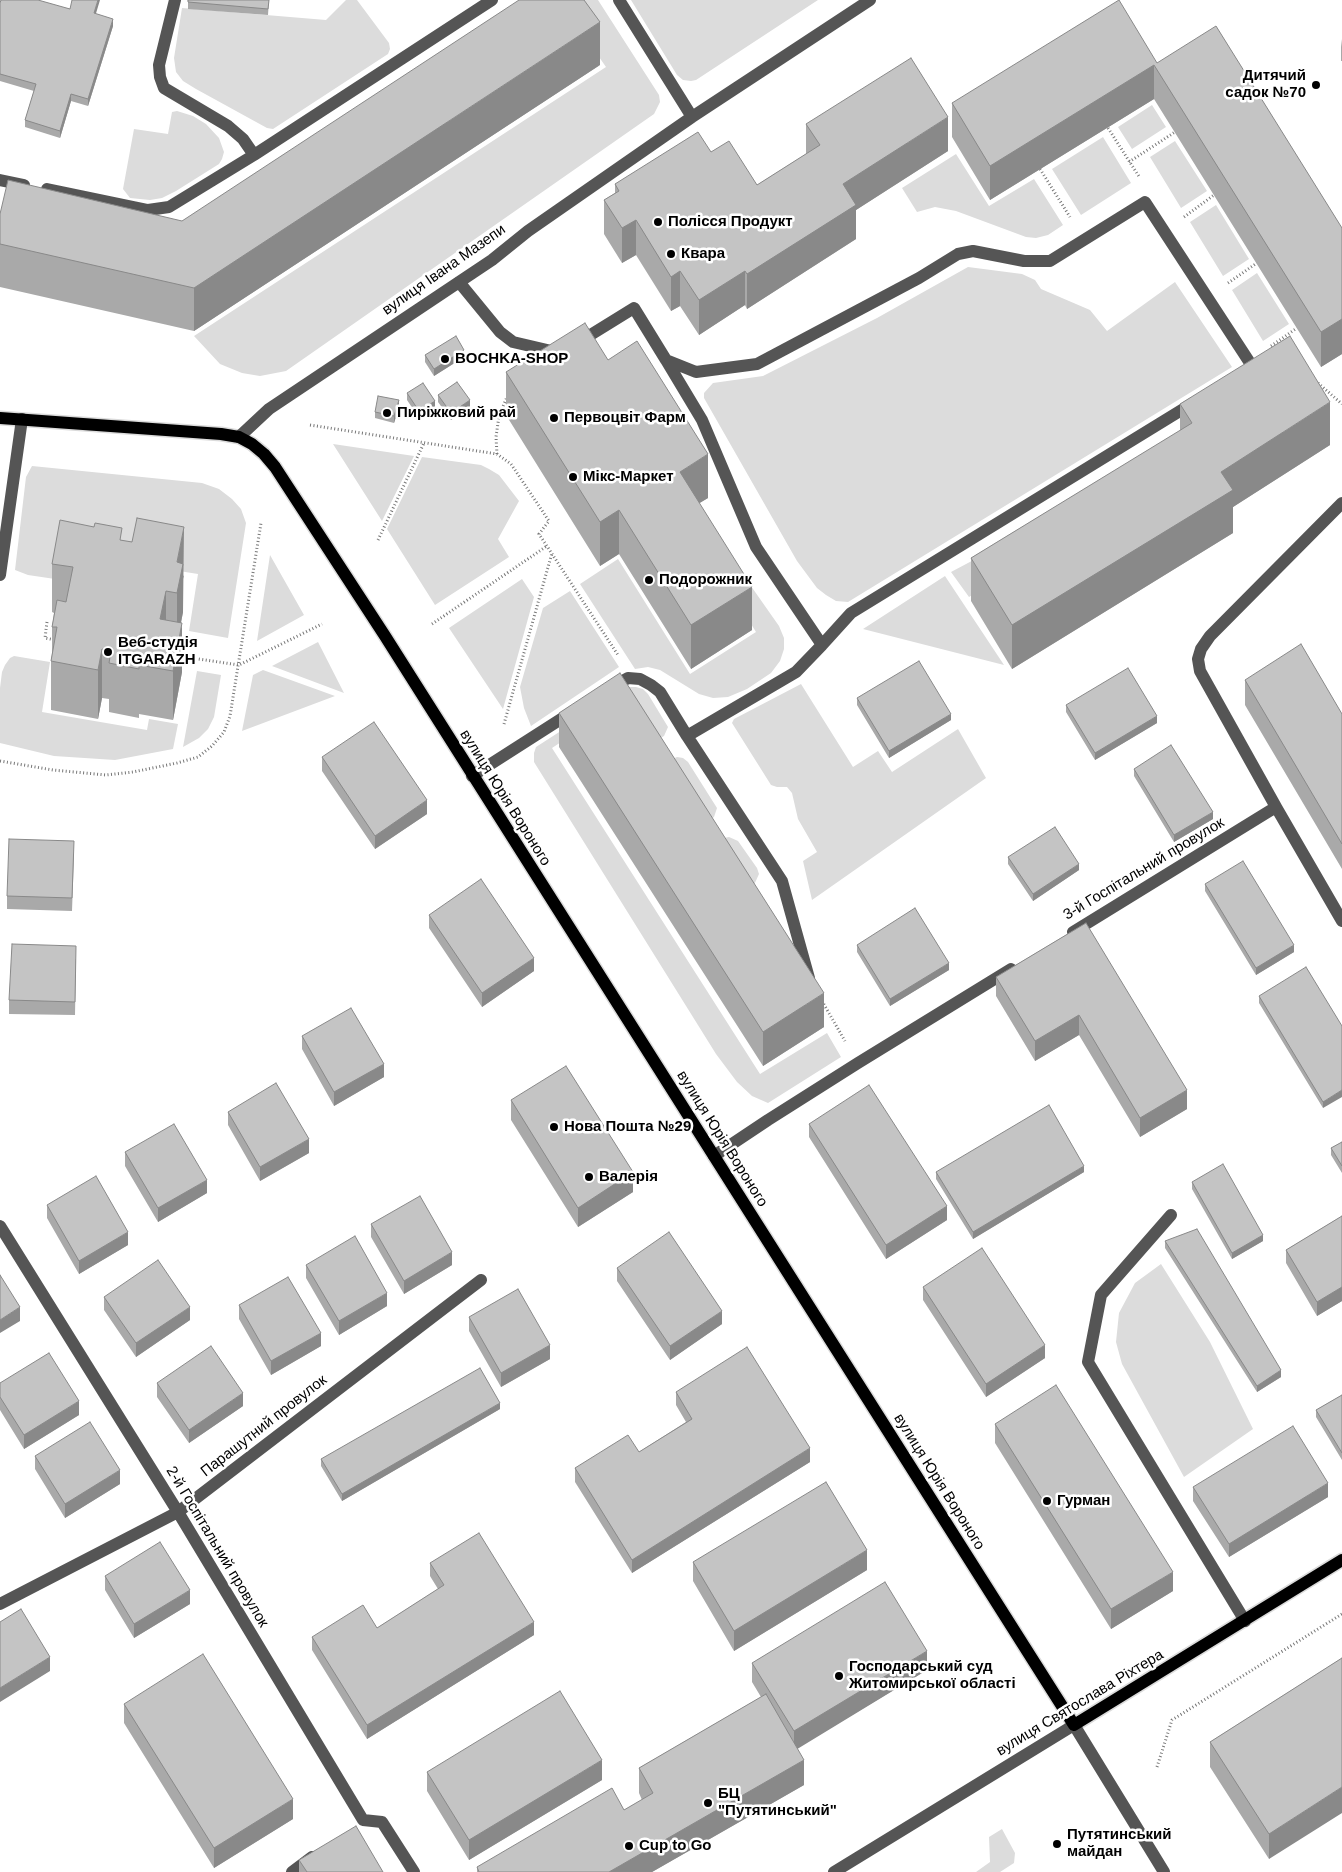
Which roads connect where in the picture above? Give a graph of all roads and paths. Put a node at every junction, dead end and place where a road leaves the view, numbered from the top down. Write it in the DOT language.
graph roads {
  1 [pos="175,0"];
  2 [pos="492,0"];
  3 [pos="619,0"];
  4 [pos="870,0"];
  5 [pos="692,117"];
  6 [pos="1108,128"];
  7 [pos="1175,132"];
  8 [pos="254,154"];
  9 [pos="1129,162"];
  10 [pos="1040,169"];
  11 [pos="0,180"];
  12 [pos="1214,196"];
  13 [pos="1145,202"];
  14 [pos="1164,231"];
  15 [pos="1084,239"];
  16 [pos="1256,263"];
  17 [pos="459,282"];
  18 [pos="1207,297"];
  19 [pos="1297,328"];
  20 [pos="1273,345"];
  21 [pos="1280,351"];
  22 [pos="666,360"];
  23 [pos="1249,360"];
  24 [pos="1314,380"];
  25 [pos="1230,381"];
  26 [pos="510,391"];
  27 [pos="1206,395"];
  28 [pos="1342,404"];
  29 [pos="0,418"];
  30 [pos="22,419"];
  31 [pos="310,425"];
  32 [pos="239,437"];
  33 [pos="424,443"];
  34 [pos="497,454"];
  35 [pos="1342,503"];
  36 [pos="261,523"];
  37 [pos="378,540"];
  38 [pos="548,546"];
  39 [pos="552,553"];
  40 [pos="0,575"];
  41 [pos="47,622"];
  42 [pos="322,624"];
  43 [pos="432,624"];
  44 [pos="60,640"];
  45 [pos="822,645"];
  46 [pos="172,655"];
  47 [pos="239,664"];
  48 [pos="634,679"];
  49 [pos="601,693"];
  50 [pos="585,703"];
  51 [pos="502,732"];
  52 [pos="687,736"];
  53 [pos="0,761"];
  54 [pos="472,776"];
  55 [pos="1276,807"];
  56 [pos="1342,921"];
  57 [pos="1059,940"];
  58 [pos="1025,961"];
  59 [pos="809,978"];
  60 [pos="858,1063"];
  61 [pos="714,1156"];
  62 [pos="1171,1215"];
  63 [pos="0,1226"];
  64 [pos="481,1280"];
  65 [pos="178,1512"];
  66 [pos="1342,1560"];
  67 [pos="0,1604"];
  68 [pos="1342,1614"];
  69 [pos="1244,1621"];
  70 [pos="1074,1725"];
  71 [pos="1157,1767"];
  72 [pos="324,1849"];
  73 [pos="292,1872"];
  74 [pos="414,1872"];
  75 [pos="834,1872"];
  76 [pos="1164,1872"];
  1 -- 8 [label="street"];
  2 -- 8 [label="street"];
  3 -- 5 [label="street"];
  4 -- 5 [label="street, вулиця Івана Мазепи"];
  5 -- 17 [label="street, вулиця Івана Мазепи"];
  6 -- 9 [label="path"];
  7 -- 9 [label="path"];
  8 -- 11 [label="street"];
  9 -- 13 [label="path"];
  10 -- 15 [label="path"];
  12 -- 14 [label="path"];
  13 -- 14 [label="street"];
  13 -- 15 [label="street"];
  14 -- 18 [label="street"];
  15 -- 22 [label="street"];
  16 -- 18 [label="path"];
  17 -- 22 [label="street"];
  17 -- 32 [label="street, вулиця Івана Мазепи"];
  18 -- 23 [label="street"];
  19 -- 20 [label="path"];
  20 -- 21 [label="path"];
  20 -- 23 [label="path"];
  22 -- 45 [label="street"];
  23 -- 25 [label="street"];
  24 -- 28 [label="path"];
  26 -- 34 [label="path"];
  27 -- 45 [label="street"];
  29 -- 30 [label="main road"];
  30 -- 32 [label="main road"];
  30 -- 40 [label="street"];
  31 -- 33 [label="path"];
  32 -- 54 [label="main road, вулиця Юрія Вороного"];
  33 -- 34 [label="path"];
  33 -- 37 [label="path"];
  34 -- 38 [label="path"];
  35 -- 55 [label="street"];
  36 -- 47 [label="path"];
  38 -- 39 [label="path"];
  38 -- 43 [label="path"];
  39 -- 48 [label="path"];
  39 -- 51 [label="path"];
  41 -- 44 [label="path"];
  42 -- 47 [label="path"];
  45 -- 52 [label="street"];
  46 -- 47 [label="path"];
  47 -- 53 [label="path"];
  48 -- 49 [label="street"];
  48 -- 52 [label="street"];
  50 -- 54 [label="street"];
  52 -- 59 [label="street"];
  54 -- 61 [label="main road, вулиця Юрія Вороного"];
  55 -- 56 [label="street"];
  55 -- 57 [label="street, 3-й Госпітальний провулок"];
  58 -- 60 [label="street"];
  59 -- 60 [label="path"];
  60 -- 61 [label="street"];
  61 -- 70 [label="main road, вулиця Юрія Вороного"];
  62 -- 69 [label="street"];
  63 -- 65 [label="street, 2-й Госпітальний провулок"];
  64 -- 65 [label="street, Парашутний провулок"];
  65 -- 67 [label="street, Парашутний провулок"];
  65 -- 74 [label="street, 2-й Госпітальний провулок"];
  66 -- 69 [label="main road, вулиця Святослава Ріхтера"];
  68 -- 71 [label="path"];
  69 -- 70 [label="main road, вулиця Святослава Ріхтера"];
  70 -- 75 [label="street, вулиця Святослава Ріхтера"];
  70 -- 76 [label="street, вулиця Юрія Вороного"];
  72 -- 73 [label="street"];
}
